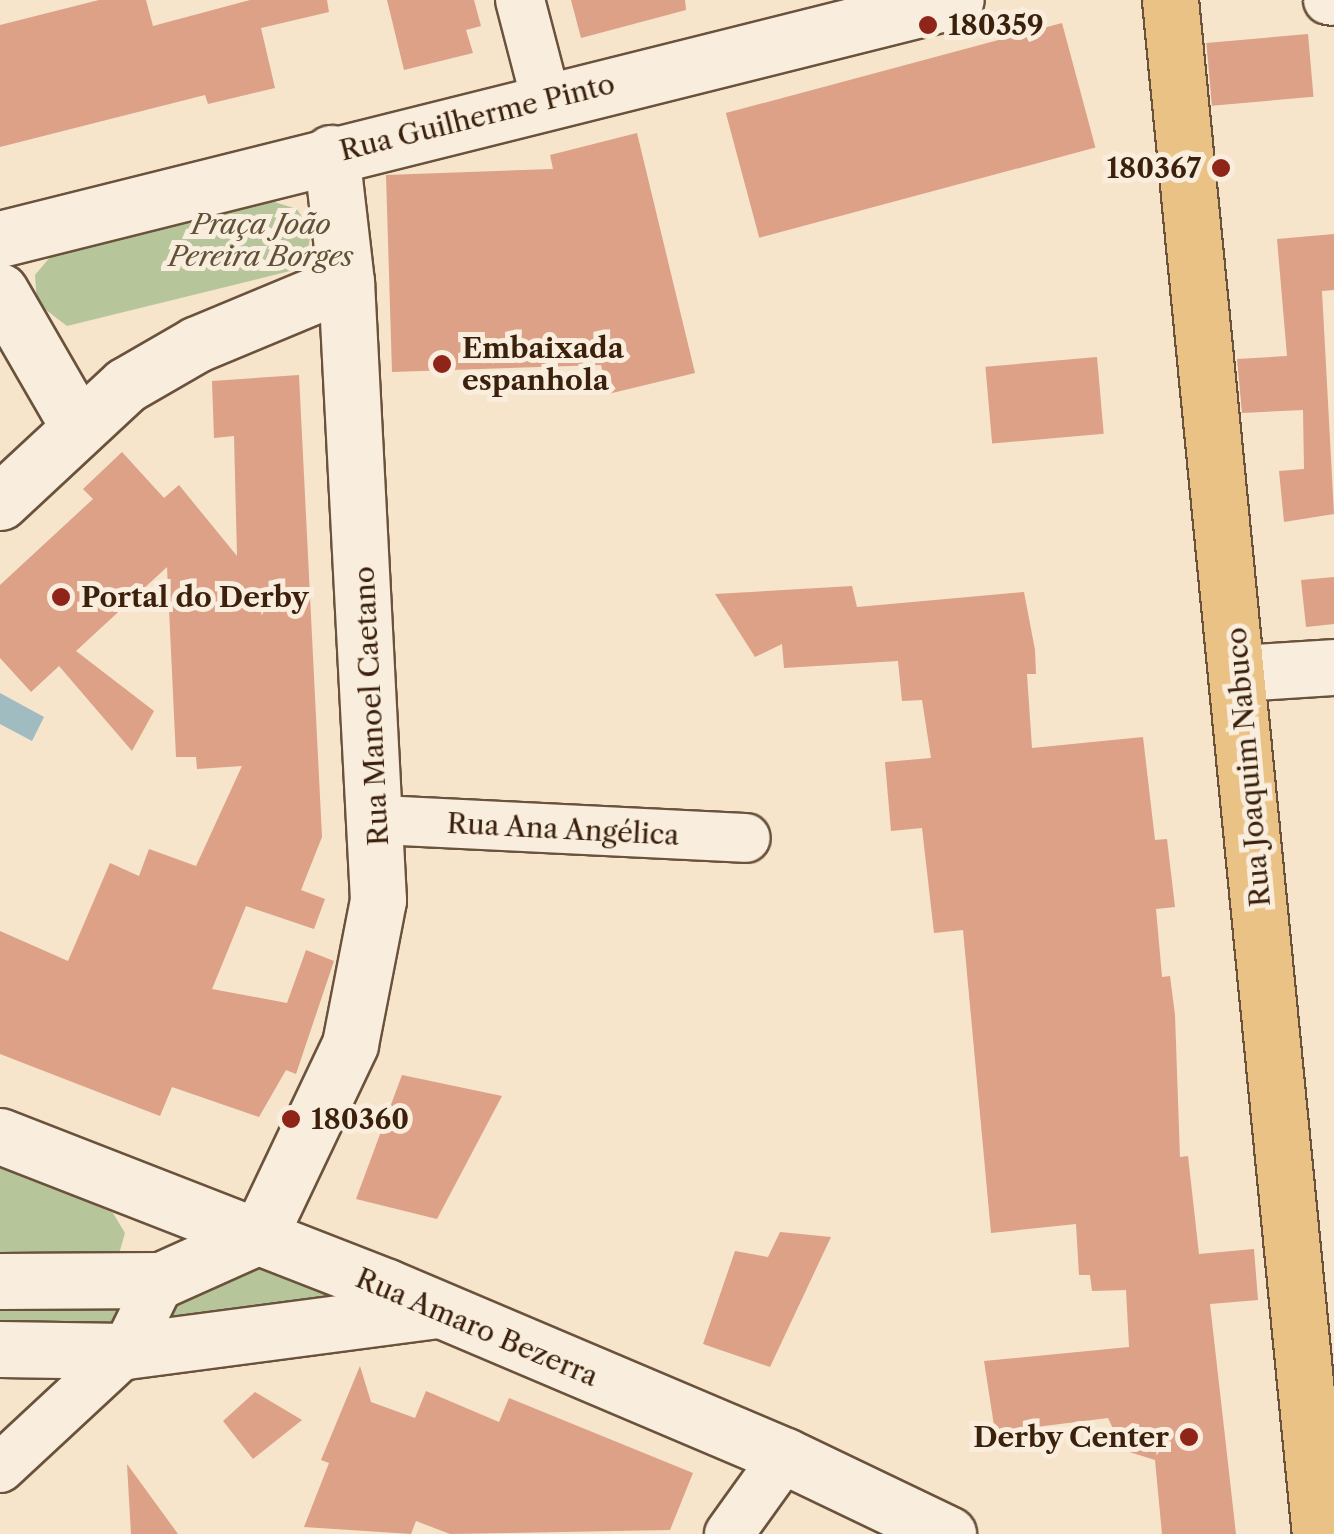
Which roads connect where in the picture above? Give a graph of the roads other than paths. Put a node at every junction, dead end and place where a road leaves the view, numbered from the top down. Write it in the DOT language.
graph roads {
  1 [pos="520,0"];
  2 [pos="956,0"];
  3 [pos="1170,0"];
  4 [pos="867,11"];
  5 [pos="546,100"];
  6 [pos="331,153"];
  7 [pos="0,239"];
  8 [pos="346,282"];
  9 [pos="0,291"];
  10 [pos="78,426"];
  11 [pos="0,502"];
  12 [pos="1334,667"];
  13 [pos="1240,674"];
  14 [pos="380,820"];
  15 [pos="746,838"];
  16 [pos="0,1136"];
  17 [pos="259,1236"];
  18 [pos="161,1280"];
  19 [pos="0,1281"];
  20 [pos="439,1310"];
  21 [pos="0,1349"];
  22 [pos="126,1351"];
  23 [pos="785,1456"];
  24 [pos="0,1468"];
  25 [pos="1314,1528"];
  26 [pos="728,1534"];
  27 [pos="948,1534"];
  1 -- 5 [label="street"];
  2 -- 4 [label="street, Rua Guilherme Pinto"];
  3 -- 13 [label="main road, Rua Joaquim Nabuco"];
  4 -- 5 [label="street, Rua Guilherme Pinto"];
  5 -- 6 [label="street, Rua Guilherme Pinto"];
  6 -- 7 [label="street, Rua Guilherme Pinto"];
  6 -- 8 [label="street, Rua Manoel Caetano"];
  8 -- 10 [label="street"];
  8 -- 14 [label="street, Rua Manoel Caetano"];
  9 -- 10 [label="street"];
  10 -- 11 [label="street"];
  12 -- 13 [label="street"];
  13 -- 25 [label="main road, Rua Joaquim Nabuco"];
  14 -- 15 [label="street, Rua Ana Angélica"];
  14 -- 17 [label="street, Rua Manoel Caetano"];
  16 -- 17 [label="street, Rua Amaro Bezerra"];
  17 -- 18 [label="street"];
  17 -- 20 [label="street, Rua Amaro Bezerra"];
  18 -- 19 [label="street"];
  18 -- 22 [label="street"];
  20 -- 22 [label="street"];
  20 -- 23 [label="street, Rua Amaro Bezerra"];
  21 -- 22 [label="street"];
  22 -- 24 [label="street"];
  23 -- 26 [label="street"];
  23 -- 27 [label="street, Rua Amaro Bezerra"];
}
